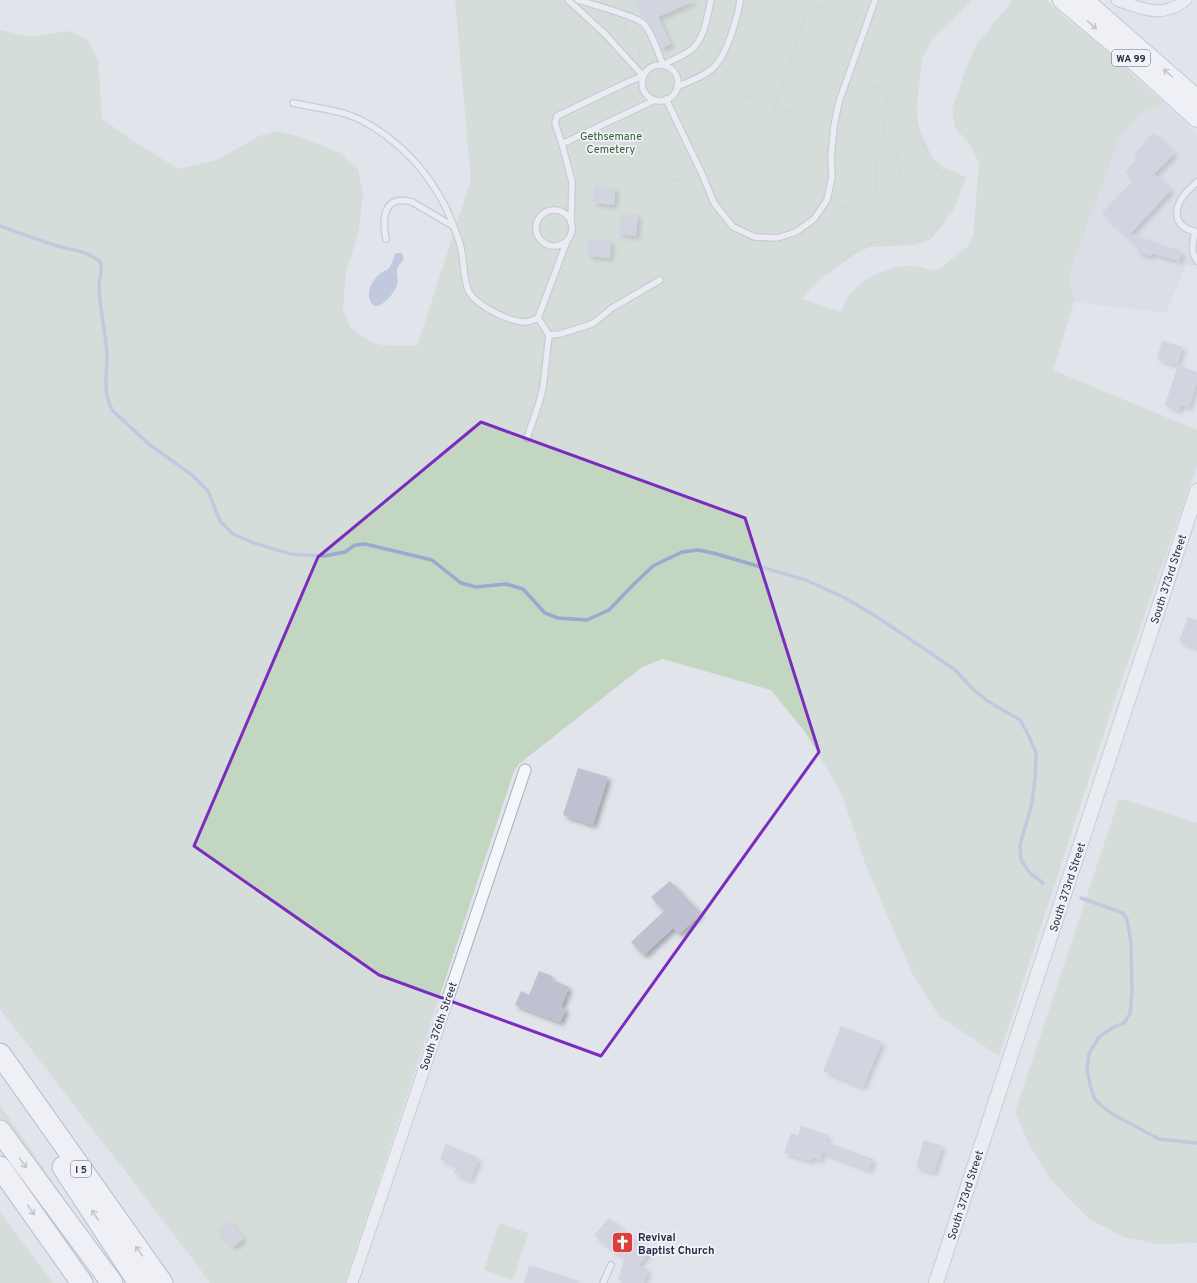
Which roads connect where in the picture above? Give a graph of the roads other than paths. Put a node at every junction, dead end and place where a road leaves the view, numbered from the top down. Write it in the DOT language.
graph roads {
  1 [pos="568,0"];
  2 [pos="578,0"];
  3 [pos="711,0"];
  4 [pos="740,0"];
  5 [pos="875,0"];
  6 [pos="1062,0"];
  7 [pos="1084,0"];
  8 [pos="1117,0"];
  9 [pos="1186,0"];
  10 [pos="663,65"];
  11 [pos="643,76"];
  12 [pos="677,87"];
  13 [pos="666,99"];
  14 [pos="1197,99"];
  15 [pos="655,100"];
  16 [pos="293,103"];
  17 [pos="1197,118"];
  18 [pos="562,144"];
  19 [pos="1197,182"];
  20 [pos="571,223"];
  21 [pos="454,226"];
  22 [pos="1196,232"];
  23 [pos="386,239"];
  24 [pos="567,241"];
  25 [pos="1197,261"];
  26 [pos="660,280"];
  27 [pos="538,318"];
  28 [pos="549,335"];
  29 [pos="527,438"];
  30 [pos="1197,491"];
  31 [pos="525,770"];
  32 [pos="0,1054"];
  33 [pos="0,1073"];
  34 [pos="0,1131"];
  35 [pos="0,1167"];
  36 [pos="610,1265"];
  37 [pos="82,1283"];
  38 [pos="112,1283"];
  39 [pos="139,1283"];
  40 [pos="162,1283"];
  41 [pos="352,1283"];
  42 [pos="603,1283"];
  43 [pos="936,1283"];
  1 -- 11 [label="lane"];
  2 -- 10 [label="lane"];
  3 -- 10 [label="lane"];
  4 -- 12 [label="lane"];
  5 -- 13 [label="lane"];
  6 -- 17 [label="main road, WA 99, one-way"];
  14 -- 7 [label="main road, WA 99, one-way"];
  8 -- 9 [label="street"];
  10 -- 11 [label="lane"];
  10 -- 12 [label="lane"];
  11 -- 15 [label="lane"];
  11 -- 18 [label="lane"];
  12 -- 13 [label="lane"];
  13 -- 15 [label="lane"];
  15 -- 18 [label="lane"];
  16 -- 21 [label="lane"];
  18 -- 20 [label="lane"];
  19 -- 22 [label="lane"];
  20 -- 24 [label="lane"];
  20 -- 24 [label="lane"];
  21 -- 23 [label="lane"];
  21 -- 27 [label="lane"];
  22 -- 25 [label="lane"];
  24 -- 27 [label="lane"];
  26 -- 28 [label="lane"];
  27 -- 28 [label="lane"];
  28 -- 29 [label="lane"];
  30 -- 43 [label="street, South 373rd Street"];
  31 -- 41 [label="street, South 376th Street"];
  40 -- 32 [label="highway, I 5, one-way"];
  39 -- 33 [label="highway, I 5, one-way"];
  34 -- 38 [label="highway, one-way"];
  35 -- 37 [label="highway, one-way"];
  36 -- 42 [label="lane"];
}
